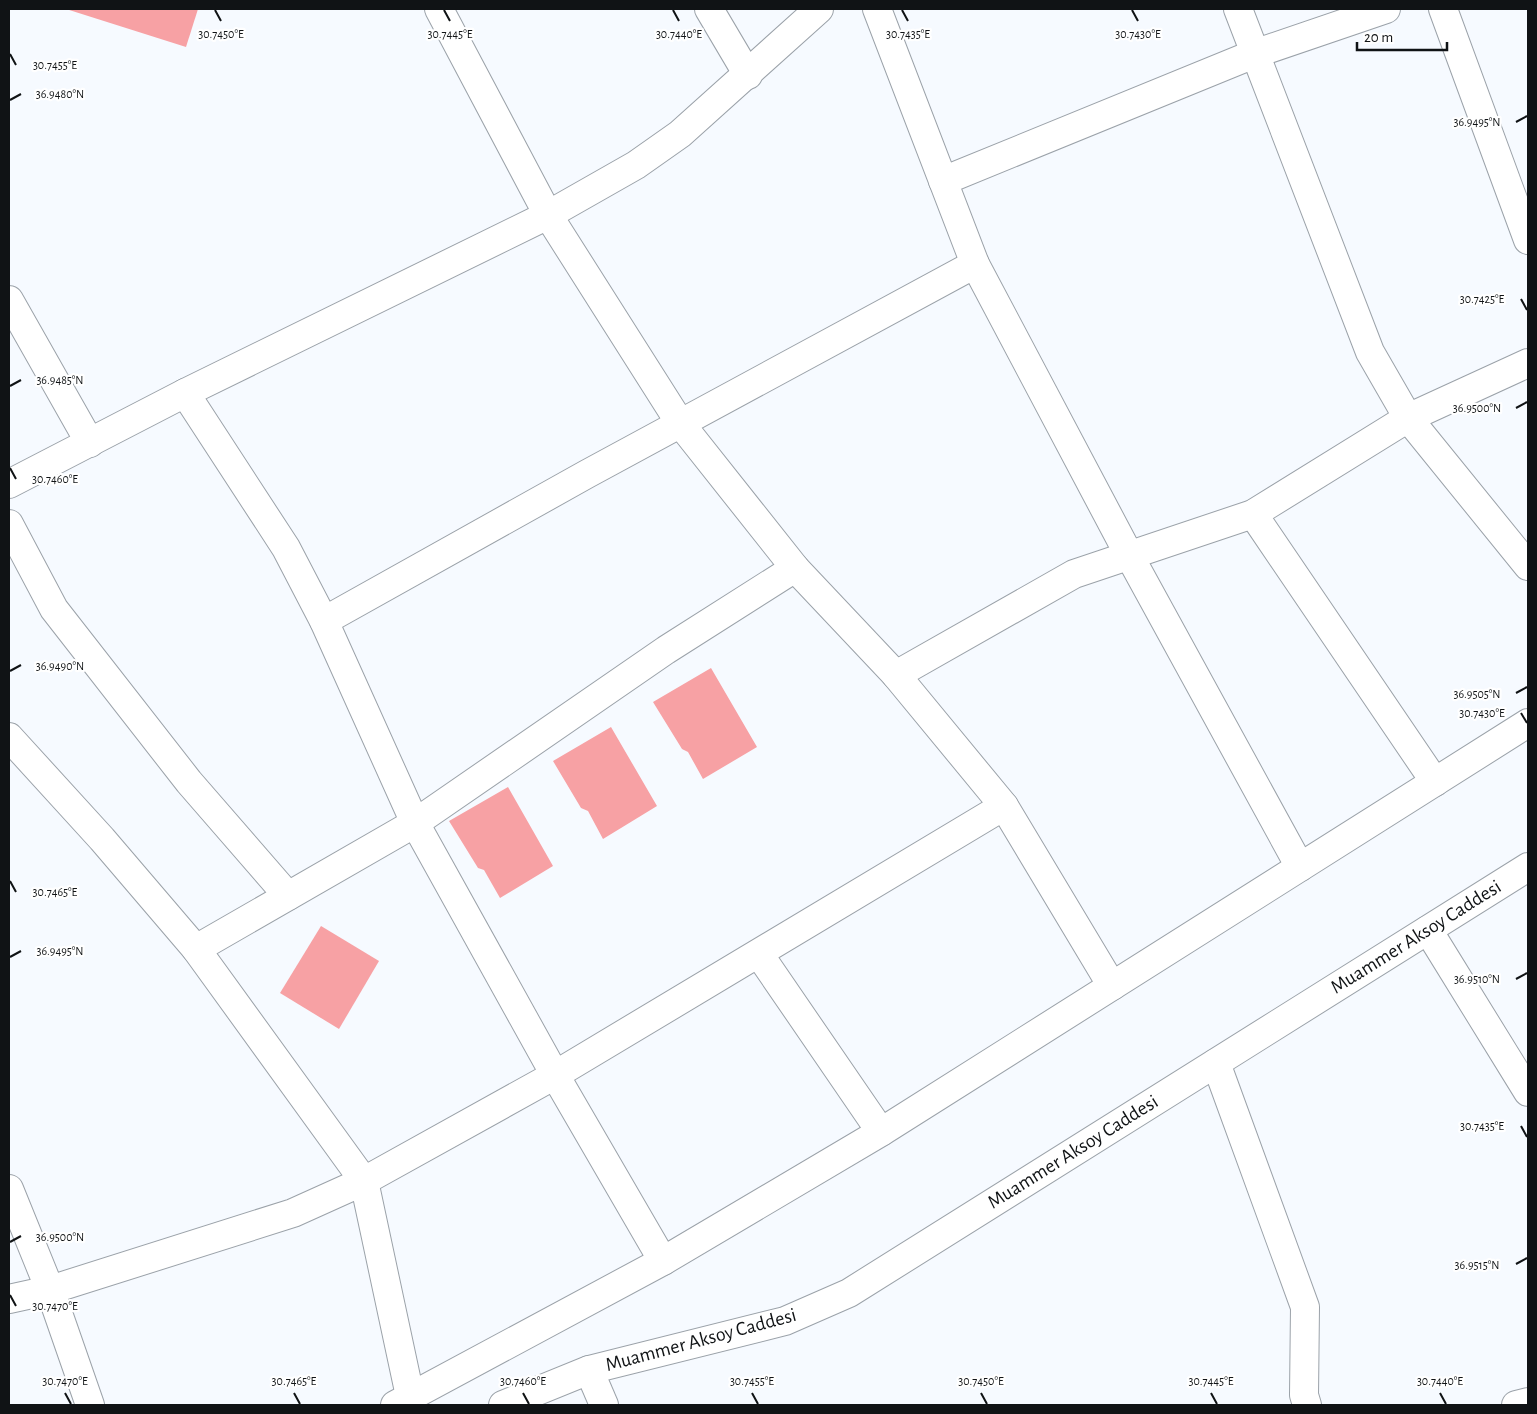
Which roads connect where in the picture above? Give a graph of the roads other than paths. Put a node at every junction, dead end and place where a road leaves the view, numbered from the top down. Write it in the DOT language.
graph roads {
  1 [pos="439,9"];
  2 [pos="709,9"];
  3 [pos="820,9"];
  4 [pos="877,9"];
  5 [pos="1238,9"];
  6 [pos="1386,9"];
  7 [pos="1443,9"];
  8 [pos="1254,54"];
  9 [pos="748,75"];
  10 [pos="943,181"];
  11 [pos="548,215"];
  12 [pos="1528,240"];
  13 [pos="975,264"];
  14 [pos="9,300"];
  15 [pos="1528,363"];
  16 [pos="186,393"];
  17 [pos="1408,418"];
  18 [pos="680,423"];
  19 [pos="90,443"];
  20 [pos="9,484"];
  21 [pos="1253,514"];
  22 [pos="9,524"];
  23 [pos="1129,555"];
  24 [pos="1528,566"];
  25 [pos="795,568"];
  26 [pos="324,621"];
  27 [pos="896,675"];
  28 [pos="1528,723"];
  29 [pos="9,737"];
  30 [pos="1435,782"];
  31 [pos="1004,806"];
  32 [pos="415,823"];
  33 [pos="1300,867"];
  34 [pos="1528,867"];
  35 [pos="288,896"];
  36 [pos="1428,930"];
  37 [pos="196,949"];
  38 [pos="759,954"];
  39 [pos="1112,986"];
  40 [pos="1216,1063"];
  41 [pos="555,1075"];
  42 [pos="1528,1092"];
  43 [pos="880,1132"];
  44 [pos="364,1181"];
  45 [pos="9,1189"];
  46 [pos="663,1260"];
  47 [pos="50,1290"];
  48 [pos="9,1300"];
  49 [pos="589,1370"];
  50 [pos="403,1401"];
  51 [pos="1528,1402"];
  52 [pos="90,1405"];
  53 [pos="503,1405"];
  54 [pos="604,1405"];
  55 [pos="1307,1405"];
  56 [pos="1516,1405"];
  1 -- 11 [label="street"];
  2 -- 9 [label="street"];
  3 -- 9 [label="street"];
  4 -- 10 [label="street"];
  5 -- 8 [label="street"];
  6 -- 8 [label="street"];
  7 -- 12 [label="street"];
  8 -- 10 [label="street"];
  8 -- 17 [label="street"];
  9 -- 11 [label="street"];
  10 -- 13 [label="street"];
  11 -- 16 [label="street"];
  11 -- 18 [label="street"];
  13 -- 18 [label="street"];
  13 -- 23 [label="street"];
  14 -- 19 [label="street"];
  15 -- 17 [label="street"];
  16 -- 19 [label="street"];
  16 -- 26 [label="street"];
  17 -- 21 [label="street"];
  17 -- 24 [label="street"];
  18 -- 25 [label="street"];
  18 -- 26 [label="street"];
  19 -- 20 [label="street"];
  21 -- 23 [label="street"];
  21 -- 30 [label="street"];
  22 -- 35 [label="street"];
  23 -- 27 [label="street"];
  23 -- 33 [label="street"];
  25 -- 27 [label="street"];
  25 -- 32 [label="street"];
  26 -- 32 [label="street"];
  27 -- 31 [label="street"];
  28 -- 30 [label="street"];
  29 -- 37 [label="street"];
  30 -- 33 [label="street"];
  31 -- 38 [label="street"];
  31 -- 39 [label="street"];
  32 -- 35 [label="street"];
  32 -- 41 [label="street"];
  33 -- 39 [label="street"];
  34 -- 36 [label="street, Muammer Aksoy Caddesi"];
  35 -- 37 [label="street"];
  36 -- 40 [label="street, Muammer Aksoy Caddesi"];
  36 -- 42 [label="street"];
  37 -- 44 [label="street"];
  38 -- 41 [label="street"];
  38 -- 43 [label="street"];
  39 -- 43 [label="street"];
  40 -- 49 [label="street, Muammer Aksoy Caddesi"];
  40 -- 55 [label="street"];
  41 -- 44 [label="street"];
  41 -- 46 [label="street"];
  43 -- 46 [label="street"];
  44 -- 47 [label="street"];
  44 -- 50 [label="street"];
  45 -- 47 [label="street"];
  46 -- 50 [label="street"];
  47 -- 48 [label="street"];
  47 -- 52 [label="street"];
  49 -- 53 [label="street, Muammer Aksoy Caddesi"];
  49 -- 54 [label="street"];
  51 -- 56 [label="street"];
}
